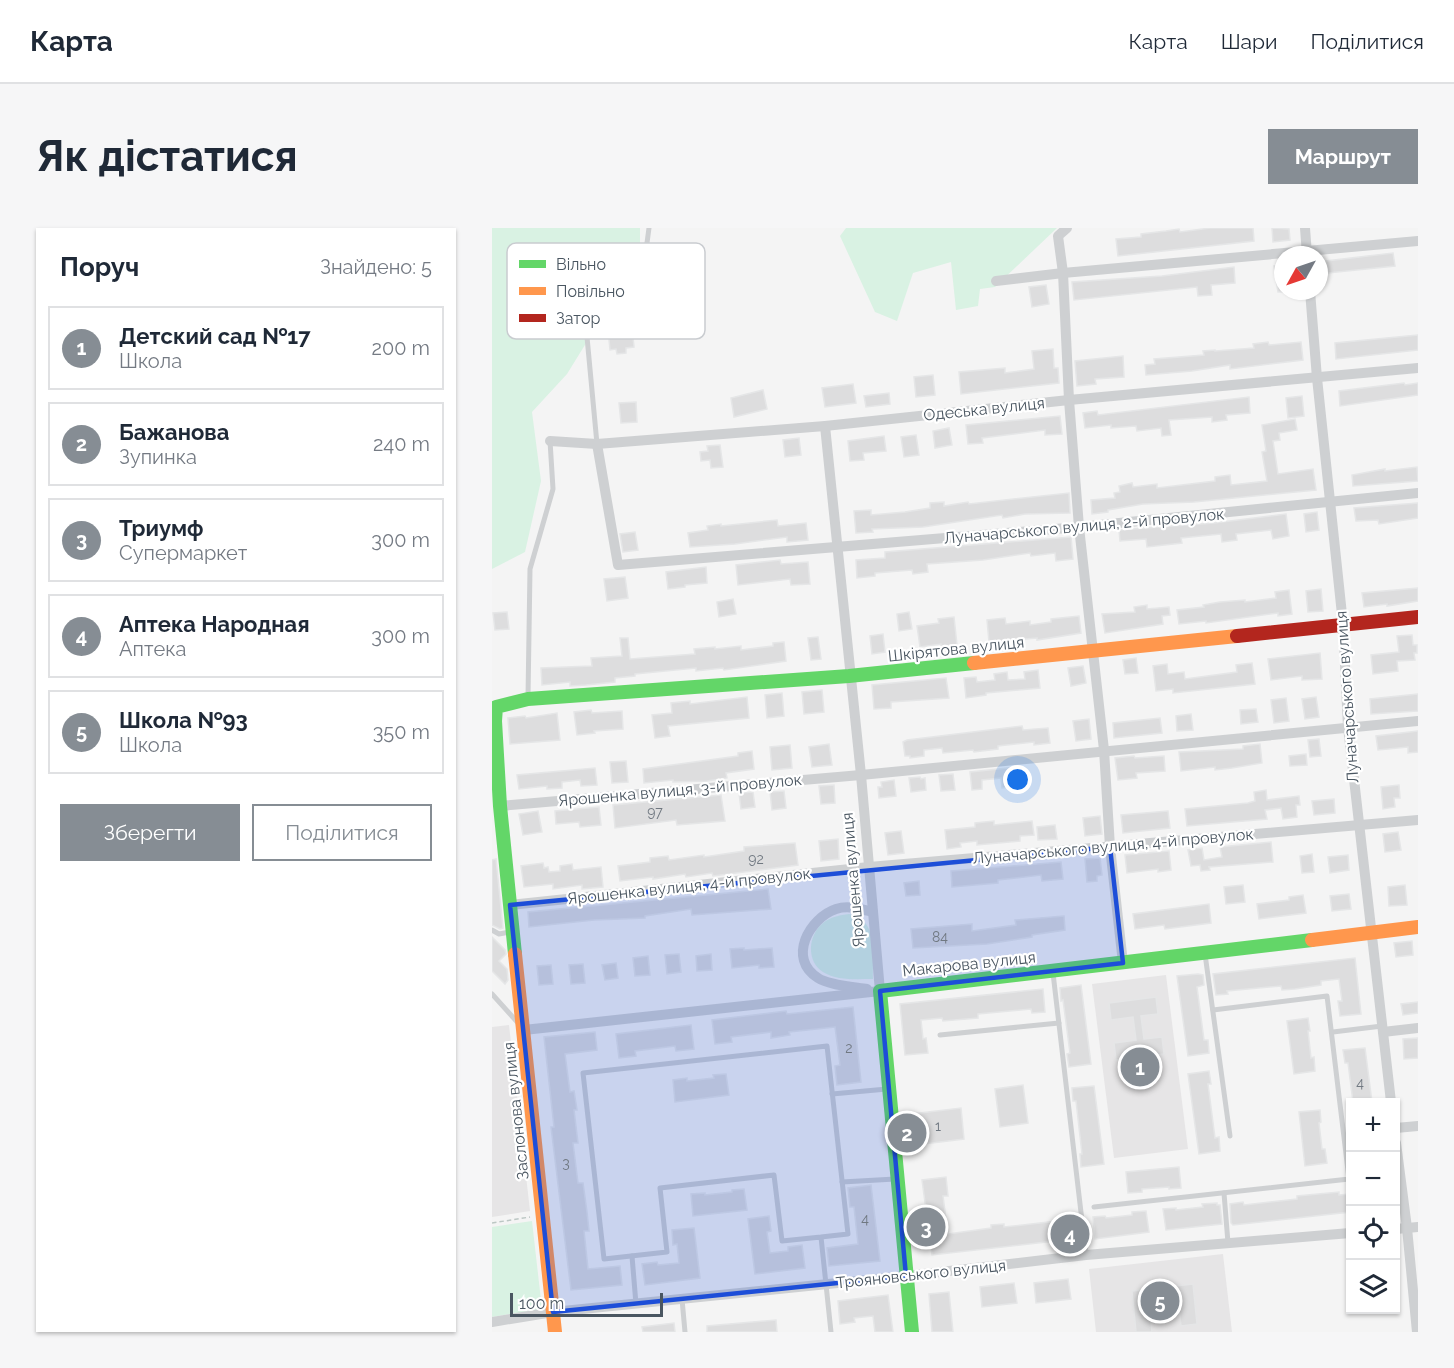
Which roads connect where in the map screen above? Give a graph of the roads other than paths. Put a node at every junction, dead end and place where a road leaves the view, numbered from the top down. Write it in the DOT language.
graph roads {
  1 [pos="649,228"];
  2 [pos="1067,228"];
  3 [pos="1305,228"];
  4 [pos="1418,241"];
  5 [pos="647,243"];
  6 [pos="1306,246"];
  7 [pos="1328,251"];
  8 [pos="1274,256"];
  9 [pos="1063,273"];
  10 [pos="996,281"];
  11 [pos="1311,300"];
  12 [pos="587,339"];
  13 [pos="1418,368"];
  14 [pos="1317,378"];
  15 [pos="1069,400"];
  16 [pos="825,426"];
  17 [pos="549,441"];
  18 [pos="597,444"];
  19 [pos="1418,493"];
  20 [pos="1331,501"];
  21 [pos="1079,527"];
  22 [pos="836,548"];
  23 [pos="1418,617"];
  24 [pos="1342,624"];
  25 [pos="1093,651"];
  26 [pos="849,676"];
  27 [pos="528,699"];
  28 [pos="496,707"];
  29 [pos="1418,721"];
  30 [pos="1348,727"];
  31 [pos="1104,750"];
  32 [pos="861,775"];
  33 [pos="500,806"];
  34 [pos="1418,820"];
  35 [pos="1358,825"];
  36 [pos="1110,847"];
  37 [pos="869,867"];
  38 [pos="510,905"];
  39 [pos="873,912"];
  40 [pos="1418,927"];
  41 [pos="492,930"];
  42 [pos="513,932"];
  43 [pos="1370,933"];
  44 [pos="1205,953"];
  45 [pos="1123,963"];
  46 [pos="1053,972"];
  47 [pos="880,991"];
  48 [pos="492,994"];
  49 [pos="1213,1010"];
  50 [pos="1059,1023"];
  51 [pos="1418,1028"];
  52 [pos="1383,1029"];
  53 [pos="524,1030"];
  54 [pos="1333,1032"];
  55 [pos="940,1035"];
  56 [pos="889,1089"];
  57 [pos="832,1094"];
  58 [pos="1391,1098"];
  59 [pos="1418,1126"];
  60 [pos="1400,1128"];
  61 [pos="1230,1136"];
  62 [pos="1396,1152"];
  63 [pos="897,1178"];
  64 [pos="842,1182"];
  65 [pos="1224,1193"];
  66 [pos="1094,1207"];
  67 [pos="1407,1228"];
  68 [pos="1346,1233"];
  69 [pos="821,1237"];
  70 [pos="1228,1244"];
  71 [pos="1086,1255"];
  72 [pos="632,1256"];
  73 [pos="906,1276"];
  74 [pos="826,1284"];
  75 [pos="682,1299"];
  76 [pos="636,1304"];
  77 [pos="553,1312"];
  78 [pos="492,1322"];
  79 [pos="555,1332"];
  80 [pos="685,1332"];
  81 [pos="831,1332"];
  82 [pos="912,1332"];
  83 [pos="1417,1332"];
  1 -- 5 [label="lane"];
  2 -- 9 [label="street"];
  3 -- 6 [label="street"];
  4 -- 7 [label="street"];
  8 -- 9 [label="street"];
  9 -- 10 [label="street"];
  9 -- 15 [label="street"];
  11 -- 14 [label="street, Луначарського вулиця"];
  12 -- 18 [label="lane"];
  13 -- 14 [label="street, Одеська вулиця"];
  14 -- 15 [label="street, Одеська вулиця"];
  14 -- 20 [label="street, Луначарського вулиця"];
  15 -- 16 [label="street, Одеська вулиця"];
  15 -- 21 [label="street"];
  16 -- 18 [label="street, Одеська вулиця"];
  16 -- 22 [label="street, Ярошенка вулиця"];
  17 -- 18 [label="street, Одеська вулиця"];
  17 -- 27 [label="lane"];
  18 -- 22 [label="street, Луначарського вулиця, 2-й провулок"];
  19 -- 20 [label="street, Луначарського вулиця, 2-й провулок"];
  20 -- 21 [label="street, Луначарського вулиця, 2-й провулок"];
  20 -- 24 [label="street, Луначарського вулиця"];
  21 -- 22 [label="street, Луначарського вулиця, 2-й провулок"];
  21 -- 25 [label="street"];
  22 -- 26 [label="street, Ярошенка вулиця"];
  23 -- 24 [label="street, Шкірятова вулиця"];
  24 -- 25 [label="street, Шкірятова вулиця"];
  24 -- 30 [label="street, Луначарського вулиця"];
  25 -- 26 [label="street, Шкірятова вулиця"];
  25 -- 31 [label="street"];
  26 -- 27 [label="street, Шкірятова вулиця"];
  26 -- 32 [label="street, Ярошенка вулиця"];
  27 -- 28 [label="street, Шкірятова вулиця"];
  28 -- 33 [label="street, Заслонова вулиця"];
  29 -- 30 [label="street, Ярошенка вулиця, 3-й провулок"];
  30 -- 31 [label="street, Ярошенка вулиця, 3-й провулок"];
  30 -- 35 [label="street, Луначарського вулиця"];
  31 -- 32 [label="street, Ярошенка вулиця, 3-й провулок"];
  31 -- 36 [label="street"];
  32 -- 33 [label="street, Ярошенка вулиця, 3-й провулок"];
  32 -- 37 [label="street, Ярошенка вулиця"];
  33 -- 38 [label="street, Заслонова вулиця"];
  34 -- 35 [label="street, Луначарського вулиця, 4-й провулок"];
  35 -- 36 [label="street, Луначарського вулиця, 4-й провулок"];
  35 -- 43 [label="street, Луначарського вулиця"];
  36 -- 37 [label="street, Луначарського вулиця, 4-й провулок"];
  36 -- 45 [label="street"];
  37 -- 38 [label="street, Ярошенка вулиця, 4-й провулок"];
  37 -- 39 [label="street, Ярошенка вулиця"];
  38 -- 42 [label="street, Заслонова вулиця"];
  39 -- 47 [label="street, Ярошенка вулиця"];
  39 -- 47 [label="street"];
  40 -- 43 [label="street, Макарова вулиця"];
  41 -- 42 [label="lane"];
  42 -- 53 [label="street, Заслонова вулиця"];
  43 -- 44 [label="street, Макарова вулиця"];
  43 -- 52 [label="street, Луначарського вулиця"];
  44 -- 45 [label="street, Макарова вулиця"];
  44 -- 49 [label="lane"];
  45 -- 46 [label="street, Макарова вулиця"];
  46 -- 47 [label="street, Макарова вулиця"];
  46 -- 50 [label="lane"];
  47 -- 53 [label="street, Макарова вулиця"];
  47 -- 56 [label="street, Ярошенка вулиця"];
  48 -- 53 [label="lane"];
  49 -- 54 [label="lane"];
  49 -- 61 [label="lane"];
  50 -- 55 [label="lane"];
  50 -- 71 [label="lane"];
  51 -- 52 [label="street"];
  52 -- 54 [label="lane"];
  52 -- 58 [label="street, Луначарського вулиця"];
  53 -- 77 [label="street, Заслонова вулиця"];
  54 -- 65 [label="lane"];
  56 -- 57 [label="lane"];
  56 -- 63 [label="street, Ярошенка вулиця"];
  57 -- 64 [label="lane"];
  57 -- 72 [label="lane"];
  59 -- 60 [label="street"];
  62 -- 67 [label="street"];
  63 -- 64 [label="lane"];
  63 -- 73 [label="street, Ярошенка вулиця"];
  64 -- 69 [label="lane"];
  65 -- 66 [label="lane"];
  65 -- 70 [label="lane"];
  67 -- 83 [label="street"];
  68 -- 70 [label="street, Трояновського вулиця"];
  69 -- 72 [label="lane"];
  69 -- 74 [label="lane"];
  70 -- 71 [label="street, Трояновського вулиця"];
  71 -- 73 [label="street, Трояновського вулиця"];
  72 -- 76 [label="lane"];
  73 -- 74 [label="street, Трояновського вулиця"];
  73 -- 82 [label="street, Ярошенка вулиця"];
  74 -- 75 [label="street, Трояновського вулиця"];
  74 -- 81 [label="lane"];
  75 -- 76 [label="street, Трояновського вулиця"];
  75 -- 80 [label="lane"];
  76 -- 77 [label="street, Трояновського вулиця"];
  77 -- 78 [label="street, Трояновського вулиця"];
  77 -- 79 [label="street, Заслонова вулиця"];
}
